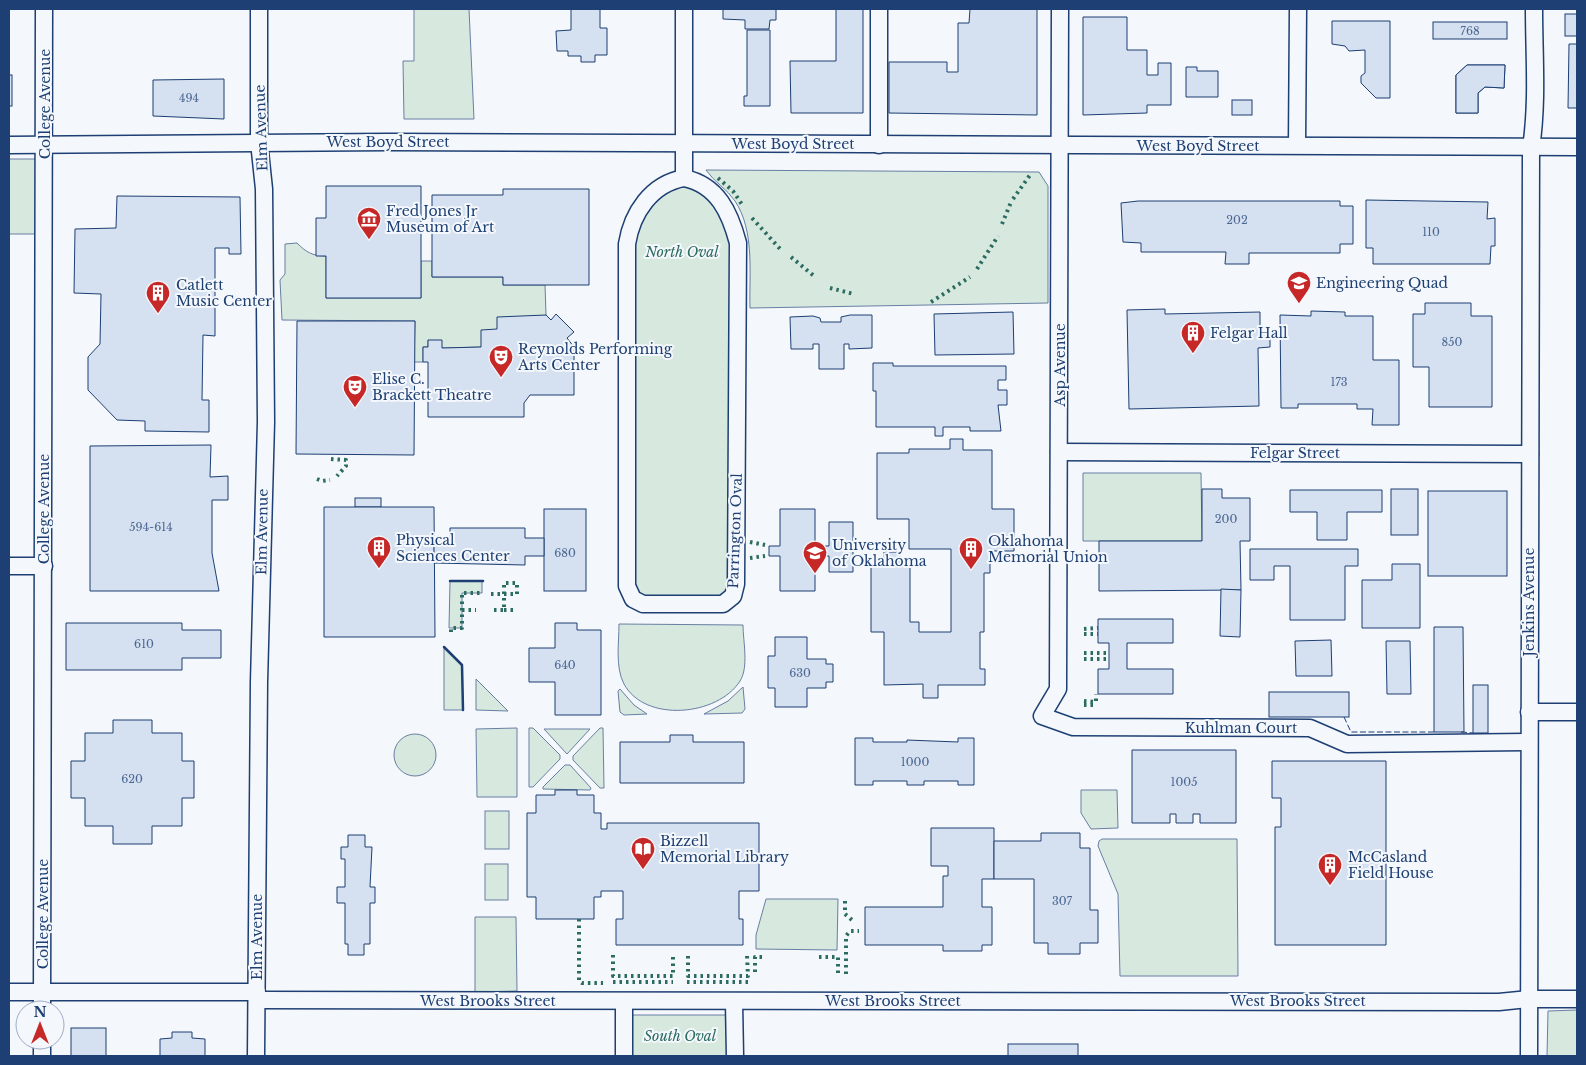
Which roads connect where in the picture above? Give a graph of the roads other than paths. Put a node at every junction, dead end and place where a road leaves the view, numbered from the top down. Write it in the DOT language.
graph roads {
  1 [pos="44,9"];
  2 [pos="259,9"];
  3 [pos="684,9"];
  4 [pos="879,9"];
  5 [pos="1060,9"];
  6 [pos="1298,9"];
  7 [pos="1534,9"];
  8 [pos="259,142"];
  9 [pos="684,143"];
  10 [pos="9,145"];
  11 [pos="44,145"];
  12 [pos="879,145"];
  13 [pos="1297,145"];
  14 [pos="1060,146"];
  15 [pos="1577,147"];
  16 [pos="1531,148"];
  17 [pos="684,178"];
  18 [pos="1059,452"];
  19 [pos="1530,454"];
  20 [pos="9,566"];
  21 [pos="44,566"];
  22 [pos="1529,712"];
  23 [pos="1577,712"];
  24 [pos="1042,716"];
  25 [pos="1529,742"];
  26 [pos="9,992"];
  27 [pos="42,992"];
  28 [pos="257,996"];
  29 [pos="1529,999"];
  30 [pos="1577,999"];
  31 [pos="42,1000"];
  32 [pos="624,1002"];
  33 [pos="734,1002"];
  34 [pos="256,1056"];
  35 [pos="624,1056"];
  36 [pos="735,1056"];
  37 [pos="1529,1056"];
  1 -- 11 [label="street, College Avenue"];
  2 -- 8 [label="street, Elm Avenue"];
  3 -- 9 [label="street"];
  4 -- 12 [label="street"];
  5 -- 14 [label="street, Asp Avenue"];
  6 -- 13 [label="street"];
  7 -- 16 [label="street, Jenkins Avenue"];
  8 -- 9 [label="street, West Boyd Street"];
  8 -- 11 [label="street, West Boyd Street"];
  8 -- 28 [label="street, Elm Avenue"];
  9 -- 12 [label="street, West Boyd Street"];
  9 -- 17 [label="street"];
  10 -- 11 [label="street, West Boyd Street"];
  11 -- 21 [label="street, College Avenue"];
  12 -- 14 [label="street, West Boyd Street"];
  13 -- 14 [label="street, West Boyd Street"];
  13 -- 16 [label="street, West Boyd Street"];
  14 -- 18 [label="street, Asp Avenue"];
  15 -- 16 [label="street, West Boyd Street"];
  16 -- 19 [label="street, Jenkins Avenue"];
  17 -- 17 [label="street, Parrington Oval"];
  18 -- 19 [label="street, Felgar Street"];
  18 -- 24 [label="street, Asp Avenue"];
  19 -- 22 [label="street, Jenkins Avenue"];
  20 -- 21 [label="street"];
  21 -- 27 [label="street, College Avenue"];
  22 -- 23 [label="street"];
  22 -- 25 [label="street, Jenkins Avenue"];
  24 -- 25 [label="street, Kuhlman Court"];
  25 -- 29 [label="street, Jenkins Avenue"];
  26 -- 27 [label="street, West Brooks Street"];
  27 -- 28 [label="street, West Brooks Street"];
  27 -- 31 [label="street, College Avenue"];
  28 -- 32 [label="street, West Brooks Street"];
  28 -- 34 [label="street, Elm Avenue"];
  29 -- 30 [label="street, West Brooks Street"];
  29 -- 33 [label="street, West Brooks Street"];
  29 -- 37 [label="street, Jenkins Avenue"];
  32 -- 33 [label="street, West Brooks Street"];
  32 -- 35 [label="street"];
  33 -- 36 [label="street"];
}
